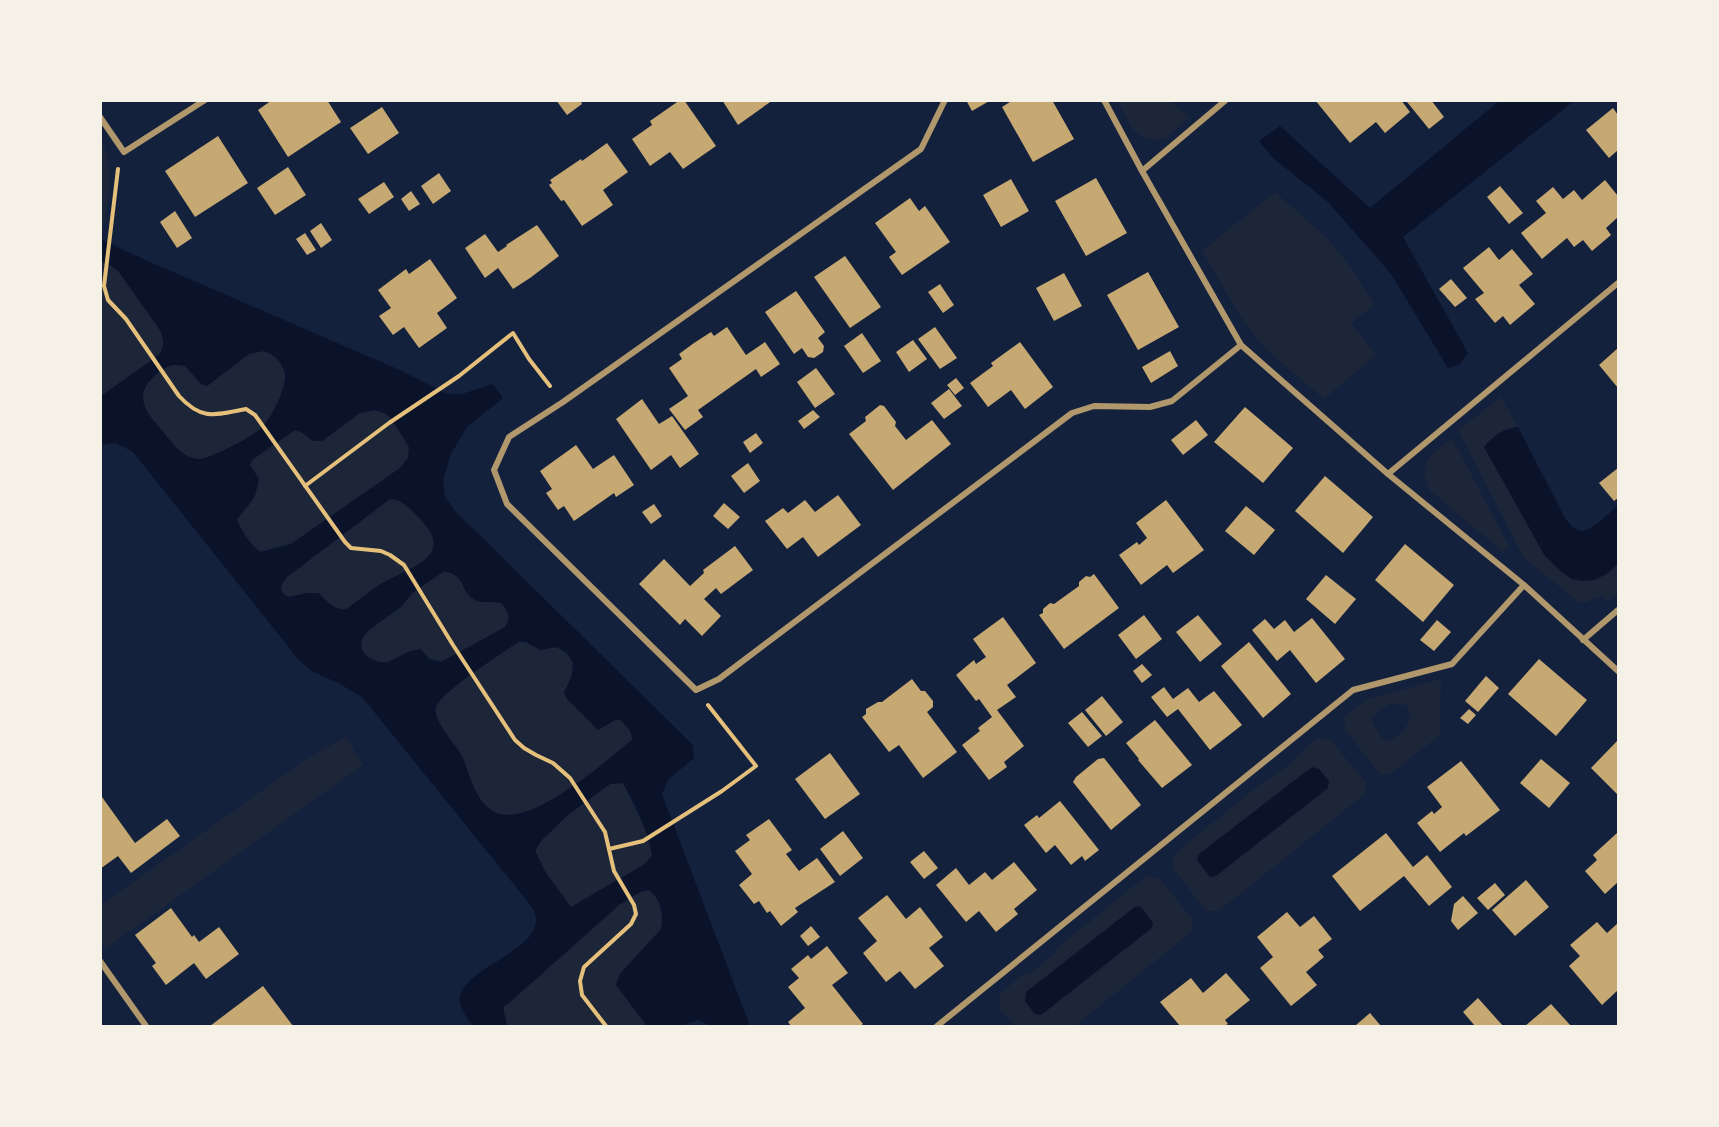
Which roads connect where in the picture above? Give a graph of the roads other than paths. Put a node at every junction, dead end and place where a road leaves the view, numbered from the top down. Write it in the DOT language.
graph roads {
  1 [pos="204,100"];
  2 [pos="945,100"];
  3 [pos="1104,100"];
  4 [pos="1226,100"];
  5 [pos="100,117"];
  6 [pos="1142,171"];
  7 [pos="1618,283"];
  8 [pos="1241,345"];
  9 [pos="1388,474"];
  10 [pos="1524,585"];
  11 [pos="1618,610"];
  12 [pos="1583,640"];
  13 [pos="1618,671"];
  14 [pos="100,961"];
  15 [pos="146,1026"];
  16 [pos="937,1026"];
  1 -- 5 [label="street"];
  2 -- 8 [label="street"];
  3 -- 6 [label="street"];
  4 -- 6 [label="street"];
  6 -- 8 [label="street"];
  7 -- 9 [label="street"];
  8 -- 9 [label="street"];
  9 -- 10 [label="street"];
  10 -- 12 [label="street"];
  10 -- 16 [label="street"];
  11 -- 12 [label="street"];
  12 -- 13 [label="street"];
  14 -- 15 [label="street"];
}
